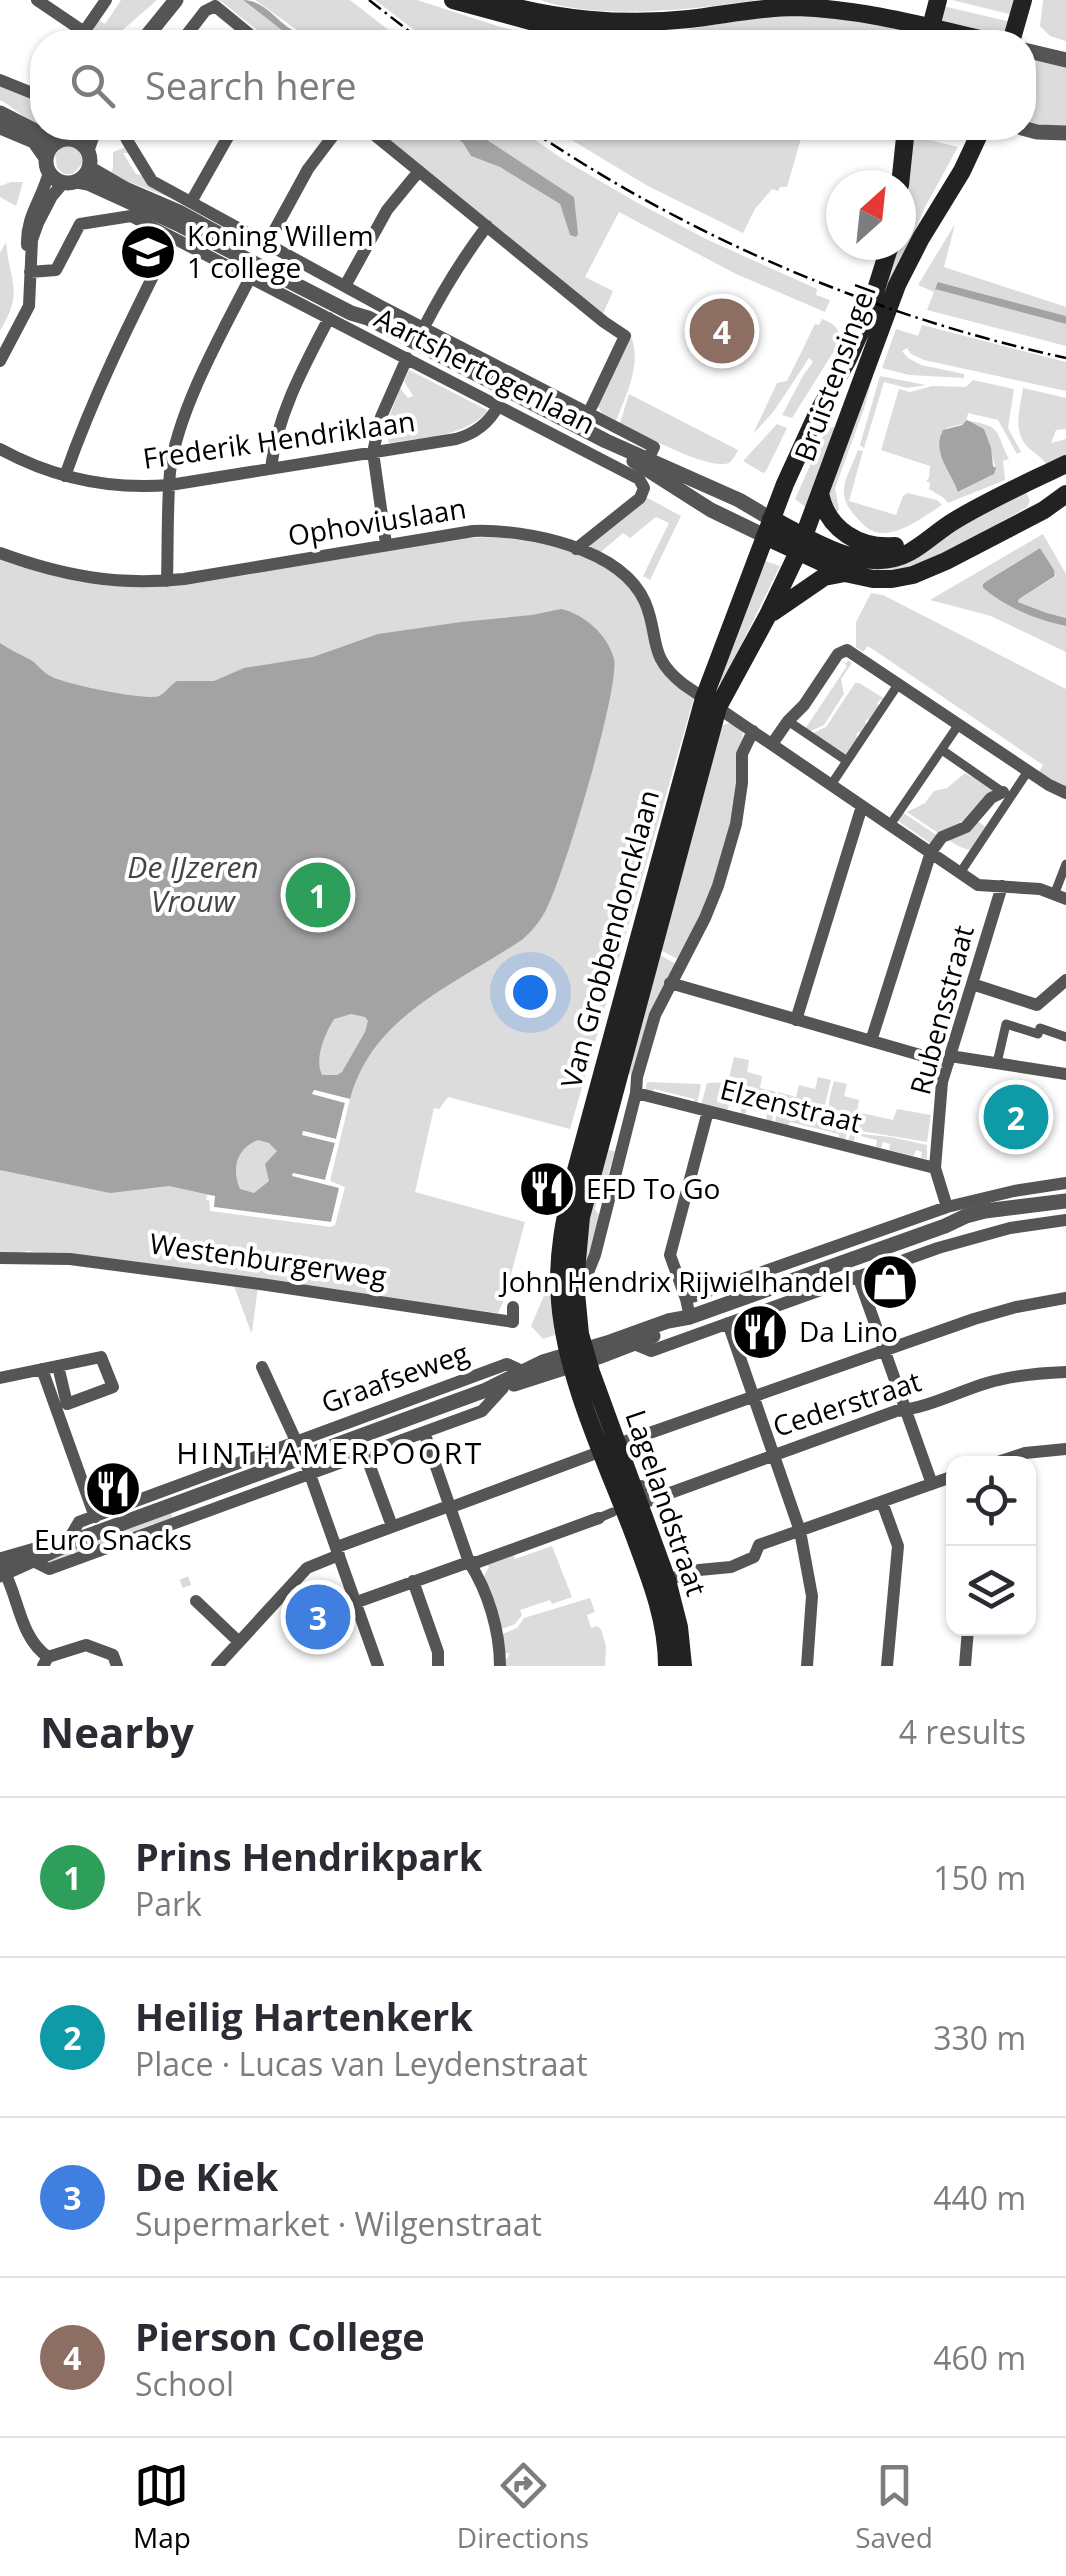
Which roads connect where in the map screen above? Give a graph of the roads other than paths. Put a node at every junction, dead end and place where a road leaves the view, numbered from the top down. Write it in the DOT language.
graph roads {
  1 [pos="37,0"];
  2 [pos="106,0"];
  3 [pos="176,0"];
  4 [pos="453,0"];
  5 [pos="490,0"];
  6 [pos="938,0"];
  7 [pos="1023,0"];
  8 [pos="72,30"];
  9 [pos="85,30"];
  10 [pos="152,30"];
  11 [pos="190,30"];
  12 [pos="244,30"];
  13 [pos="576,30"];
  14 [pos="913,30"];
  15 [pos="930,30"];
  16 [pos="1014,30"];
  17 [pos="1036,53"];
  18 [pos="1066,60"];
  19 [pos="0,80"];
  20 [pos="30,92"];
  21 [pos="0,112"];
  22 [pos="0,128"];
  23 [pos="30,128"];
  24 [pos="1036,132"];
  25 [pos="1066,133"];
  26 [pos="64,140"];
  27 [pos="76,140"];
  28 [pos="91,140"];
  29 [pos="130,140"];
  30 [pos="226,140"];
  31 [pos="330,140"];
  32 [pos="381,140"];
  33 [pos="905,140"];
  34 [pos="976,140"];
  35 [pos="87,150"];
  36 [pos="47,165"];
  37 [pos="89,168"];
  38 [pos="902,170"];
  39 [pos="419,171"];
  40 [pos="70,182"];
  41 [pos="191,202"];
  42 [pos="487,226"];
  43 [pos="250,235"];
  44 [pos="172,238"];
  45 [pos="232,241"];
  46 [pos="267,244"];
  47 [pos="885,260"];
  48 [pos="30,272"];
  49 [pos="250,278"];
  50 [pos="345,286"];
  51 [pos="329,318"];
  52 [pos="368,318"];
  53 [pos="423,329"];
  54 [pos="407,358"];
  55 [pos="0,361"];
  56 [pos="498,406"];
  57 [pos="588,414"];
  58 [pos="606,442"];
  59 [pos="0,449"];
  60 [pos="372,452"];
  61 [pos="648,458"];
  62 [pos="1066,464"];
  63 [pos="271,468"];
  64 [pos="65,476"];
  65 [pos="170,485"];
  66 [pos="820,493"];
  67 [pos="1066,494"];
  68 [pos="768,528"];
  69 [pos="925,541"];
  70 [pos="386,544"];
  71 [pos="801,544"];
  72 [pos="576,548"];
  73 [pos="0,553"];
  74 [pos="845,572"];
  75 [pos="167,581"];
  76 [pos="768,615"];
  77 [pos="899,684"];
  78 [pos="711,703"];
  79 [pos="788,721"];
  80 [pos="960,724"];
  81 [pos="753,731"];
  82 [pos="772,744"];
  83 [pos="942,750"];
  84 [pos="847,762"];
  85 [pos="1028,771"];
  86 [pos="831,784"];
  87 [pos="1066,794"];
  88 [pos="1007,795"];
  89 [pos="862,806"];
  90 [pos="890,825"];
  91 [pos="931,852"];
  92 [pos="1066,864"];
  93 [pos="960,873"];
  94 [pos="1002,886"];
  95 [pos="1060,897"];
  96 [pos="1066,980"];
  97 [pos="670,983"];
  98 [pos="972,984"];
  99 [pos="796,1020"];
  100 [pos="1066,1036"];
  101 [pos="871,1041"];
  102 [pos="949,1060"];
  103 [pos="997,1062"];
  104 [pos="1066,1074"];
  105 [pos="636,1093"];
  106 [pos="708,1111"];
  107 [pos="935,1168"];
  108 [pos="1066,1183"];
  109 [pos="1066,1201"];
  110 [pos="948,1206"];
  111 [pos="1066,1220"];
  112 [pos="0,1258"];
  113 [pos="858,1276"];
  114 [pos="575,1282"];
  115 [pos="1066,1298"];
  116 [pos="686,1299"];
  117 [pos="513,1307"];
  118 [pos="690,1317"];
  119 [pos="728,1323"];
  120 [pos="634,1344"];
  121 [pos="884,1350"];
  122 [pos="578,1357"];
  123 [pos="58,1366"];
  124 [pos="262,1367"];
  125 [pos="42,1369"];
  126 [pos="522,1371"];
  127 [pos="1066,1372"];
  128 [pos="0,1378"];
  129 [pos="494,1389"];
  130 [pos="754,1396"];
  131 [pos="62,1406"];
  132 [pos="905,1410"];
  133 [pos="424,1432"];
  134 [pos="296,1441"];
  135 [pos="1066,1449"];
  136 [pos="602,1451"];
  137 [pos="365,1453"];
  138 [pos="775,1454"];
  139 [pos="1014,1456"];
  140 [pos="304,1457"];
  141 [pos="310,1474"];
  142 [pos="946,1479"];
  143 [pos="932,1484"];
  144 [pos="648,1501"];
  145 [pos="155,1502"];
  146 [pos="882,1502"];
  147 [pos="449,1507"];
  148 [pos="613,1512"];
  149 [pos="95,1517"];
  150 [pos="599,1518"];
  151 [pos="392,1526"];
  152 [pos="800,1531"];
  153 [pos="76,1539"];
  154 [pos="338,1551"];
  155 [pos="33,1562"];
  156 [pos="469,1562"];
  157 [pos="2,1568"];
  158 [pos="667,1580"];
  159 [pos="413,1581"];
  160 [pos="351,1600"];
  161 [pos="196,1602"];
  162 [pos="967,1636"];
  163 [pos="240,1642"];
  164 [pos="45,1661"];
  165 [pos="117,1666"];
  166 [pos="217,1666"];
  167 [pos="378,1666"];
  168 [pos="438,1666"];
  169 [pos="500,1666"];
  170 [pos="667,1666"];
  171 [pos="683,1666"];
  172 [pos="807,1666"];
  173 [pos="887,1666"];
  174 [pos="965,1666"];
  1 -- 8 [label="street"];
  2 -- 9 [label="street"];
  3 -- 10 [label="street"];
  4 -- 13 [label="main road"];
  5 -- 14 [label="main road"];
  6 -- 15 [label="main road"];
  7 -- 16 [label="main road"];
  11 -- 12 [label="street"];
  17 -- 18 [label="street"];
  19 -- 20 [label="street"];
  21 -- 23 [label="street"];
  22 -- 36 [label="street"];
  24 -- 25 [label="street"];
  26 -- 36 [label="street"];
  27 -- 35 [label="street"];
  28 -- 35 [label="street"];
  29 -- 41 [label="street, Aartshertogenlaan"];
  30 -- 41 [label="street"];
  31 -- 46 [label="street"];
  32 -- 39 [label="street"];
  33 -- 38 [label="main road"];
  34 -- 66 [label="main road, Bruistensingel"];
  35 -- 37 [label="street"];
  36 -- 40 [label="street"];
  36 -- 48 [label="street"];
  37 -- 40 [label="street"];
  37 -- 45 [label="street, Aartshertogenlaan"];
  39 -- 42 [label="street"];
  39 -- 50 [label="street"];
  40 -- 48 [label="street"];
  40 -- 52 [label="street, Aartshertogenlaan"];
  41 -- 43 [label="street, Aartshertogenlaan"];
  42 -- 53 [label="street"];
  42 -- 57 [label="street"];
  43 -- 45 [label="street"];
  43 -- 46 [label="street, Aartshertogenlaan"];
  44 -- 48 [label="street, Aartshertogenlaan"];
  44 -- 49 [label="street, Aartshertogenlaan"];
  44 -- 64 [label="street"];
  45 -- 52 [label="street, Aartshertogenlaan"];
  46 -- 50 [label="street, Aartshertogenlaan"];
  47 -- 68 [label="main road, Bruistensingel"];
  48 -- 55 [label="street"];
  49 -- 51 [label="street, Aartshertogenlaan"];
  49 -- 65 [label="street"];
  50 -- 53 [label="street, Aartshertogenlaan"];
  51 -- 54 [label="street, Aartshertogenlaan"];
  51 -- 63 [label="street"];
  52 -- 58 [label="street, Aartshertogenlaan"];
  53 -- 57 [label="street, Aartshertogenlaan"];
  54 -- 56 [label="street, Aartshertogenlaan"];
  54 -- 60 [label="street"];
  56 -- 60 [label="street, Frederik Hendriklaan"];
  56 -- 72 [label="street, Aartshertogenlaan"];
  57 -- 61 [label="street, Aartshertogenlaan"];
  58 -- 61 [label="street, Aartshertogenlaan"];
  58 -- 68 [label="street, Aartshertogenlaan"];
  59 -- 64 [label="street, Frederik Hendriklaan"];
  60 -- 63 [label="street, Frederik Hendriklaan"];
  60 -- 70 [label="street"];
  61 -- 68 [label="street, Aartshertogenlaan"];
  62 -- 69 [label="main road"];
  63 -- 65 [label="street, Frederik Hendriklaan"];
  64 -- 65 [label="street, Frederik Hendriklaan"];
  65 -- 75 [label="street"];
  66 -- 69 [label="main road"];
  66 -- 71 [label="main road, Bruistensingel"];
  67 -- 74 [label="main road"];
  68 -- 71 [label="main road"];
  68 -- 78 [label="main road, Van Grobbendoncklaan"];
  69 -- 71 [label="main road"];
  70 -- 72 [label="street, Ophoviuslaan"];
  70 -- 75 [label="street, Ophoviuslaan"];
  71 -- 74 [label="main road"];
  71 -- 76 [label="main road, Van Grobbendoncklaan"];
  72 -- 78 [label="street, Ophoviuslaan"];
  73 -- 75 [label="street, Ophoviuslaan"];
  74 -- 76 [label="main road"];
  76 -- 78 [label="main road, Van Grobbendoncklaan"];
  77 -- 79 [label="street"];
  77 -- 80 [label="street"];
  77 -- 84 [label="street"];
  78 -- 81 [label="street, Ophoviuslaan"];
  78 -- 114 [label="main road, Van Grobbendoncklaan"];
  78 -- 122 [label="main road, Van Grobbendoncklaan"];
  79 -- 82 [label="street"];
  79 -- 84 [label="street"];
  80 -- 83 [label="street"];
  80 -- 85 [label="street"];
  81 -- 82 [label="street, Ophoviuslaan"];
  81 -- 97 [label="street"];
  82 -- 86 [label="street, Ophoviuslaan"];
  83 -- 88 [label="street"];
  83 -- 90 [label="street"];
  84 -- 86 [label="street"];
  85 -- 87 [label="street"];
  85 -- 88 [label="street"];
  86 -- 89 [label="street, Ophoviuslaan"];
  88 -- 91 [label="street"];
  88 -- 93 [label="street"];
  89 -- 90 [label="street, Ophoviuslaan"];
  89 -- 99 [label="street"];
  90 -- 91 [label="street, Ophoviuslaan"];
  91 -- 93 [label="street, Ophoviuslaan"];
  91 -- 101 [label="street"];
  92 -- 95 [label="street"];
  93 -- 94 [label="street, Ophoviuslaan"];
  94 -- 95 [label="street, Ophoviuslaan"];
  94 -- 98 [label="street, Rubensstraat"];
  96 -- 98 [label="street"];
  97 -- 99 [label="street"];
  97 -- 105 [label="street"];
  98 -- 102 [label="street, Rubensstraat"];
  99 -- 101 [label="street"];
  100 -- 103 [label="street"];
  101 -- 102 [label="street"];
  102 -- 103 [label="street"];
  102 -- 107 [label="street, Rubensstraat"];
  103 -- 104 [label="street"];
  105 -- 106 [label="street, Elzenstraat"];
  105 -- 114 [label="street"];
  106 -- 107 [label="street, Elzenstraat"];
  106 -- 116 [label="street"];
  107 -- 110 [label="street, Rubensstraat"];
  108 -- 110 [label="street"];
  109 -- 118 [label="street, Graafseweg"];
  110 -- 116 [label="street"];
  111 -- 113 [label="street, Graafseweg"];
  112 -- 117 [label="street, Westenburgerweg"];
  113 -- 119 [label="street, Graafseweg"];
  113 -- 121 [label="street"];
  114 -- 122 [label="main road, Van Grobbendoncklaan"];
  115 -- 121 [label="street"];
  116 -- 118 [label="street"];
  118 -- 120 [label="street, Graafseweg"];
  118 -- 122 [label="street, Graafseweg"];
  119 -- 120 [label="street, Graafseweg"];
  119 -- 130 [label="street"];
  120 -- 122 [label="street, Graafseweg"];
  121 -- 130 [label="street"];
  121 -- 132 [label="street"];
  122 -- 126 [label="street, Graafseweg"];
  122 -- 129 [label="street, Graafseweg"];
  122 -- 136 [label="main road, Lagelandstraat"];
  122 -- 158 [label="main road, Lagelandstraat"];
  123 -- 125 [label="street"];
  123 -- 131 [label="street"];
  123 -- 131 [label="street"];
  124 -- 134 [label="street"];
  125 -- 128 [label="street"];
  125 -- 131 [label="street"];
  126 -- 129 [label="street, Graafseweg"];
  126 -- 134 [label="street, Graafseweg"];
  127 -- 132 [label="street, Cederstraat"];
  129 -- 133 [label="street, Graafseweg"];
  129 -- 140 [label="street, Graafseweg"];
  130 -- 138 [label="street"];
  130 -- 144 [label="street, Lagelandstraat"];
  131 -- 149 [label="street"];
  132 -- 138 [label="street, Cederstraat"];
  132 -- 143 [label="street"];
  133 -- 137 [label="street, Graafseweg"];
  133 -- 147 [label="street"];
  134 -- 140 [label="street"];
  134 -- 145 [label="street, Graafseweg"];
  135 -- 139 [label="street"];
  136 -- 147 [label="street"];
  136 -- 170 [label="main road, Lagelandstraat"];
  137 -- 141 [label="street, Graafseweg"];
  137 -- 151 [label="street"];
  138 -- 144 [label="street, Cederstraat"];
  138 -- 152 [label="street"];
  140 -- 141 [label="street"];
  140 -- 145 [label="street, Graafseweg"];
  141 -- 154 [label="street"];
  141 -- 155 [label="street, Graafseweg"];
  142 -- 143 [label="street"];
  143 -- 146 [label="street"];
  145 -- 149 [label="street, Graafseweg"];
  145 -- 153 [label="street, Graafseweg"];
  146 -- 152 [label="street"];
  146 -- 173 [label="street"];
  147 -- 151 [label="street"];
  147 -- 156 [label="street"];
  148 -- 150 [label="street"];
  149 -- 153 [label="street, Graafseweg"];
  150 -- 156 [label="street"];
  151 -- 154 [label="street"];
  152 -- 158 [label="street"];
  152 -- 172 [label="street"];
  153 -- 155 [label="street, Graafseweg"];
  153 -- 157 [label="street, Graafseweg"];
  154 -- 160 [label="street"];
  154 -- 163 [label="street"];
  155 -- 157 [label="street, Graafseweg"];
  156 -- 159 [label="street"];
  156 -- 169 [label="street"];
  157 -- 164 [label="street"];
  158 -- 171 [label="main road, Lagelandstraat"];
  159 -- 160 [label="street"];
  159 -- 168 [label="street"];
  160 -- 167 [label="street"];
  161 -- 163 [label="street"];
  162 -- 174 [label="street"];
  163 -- 166 [label="street"];
  164 -- 165 [label="street"];
}
